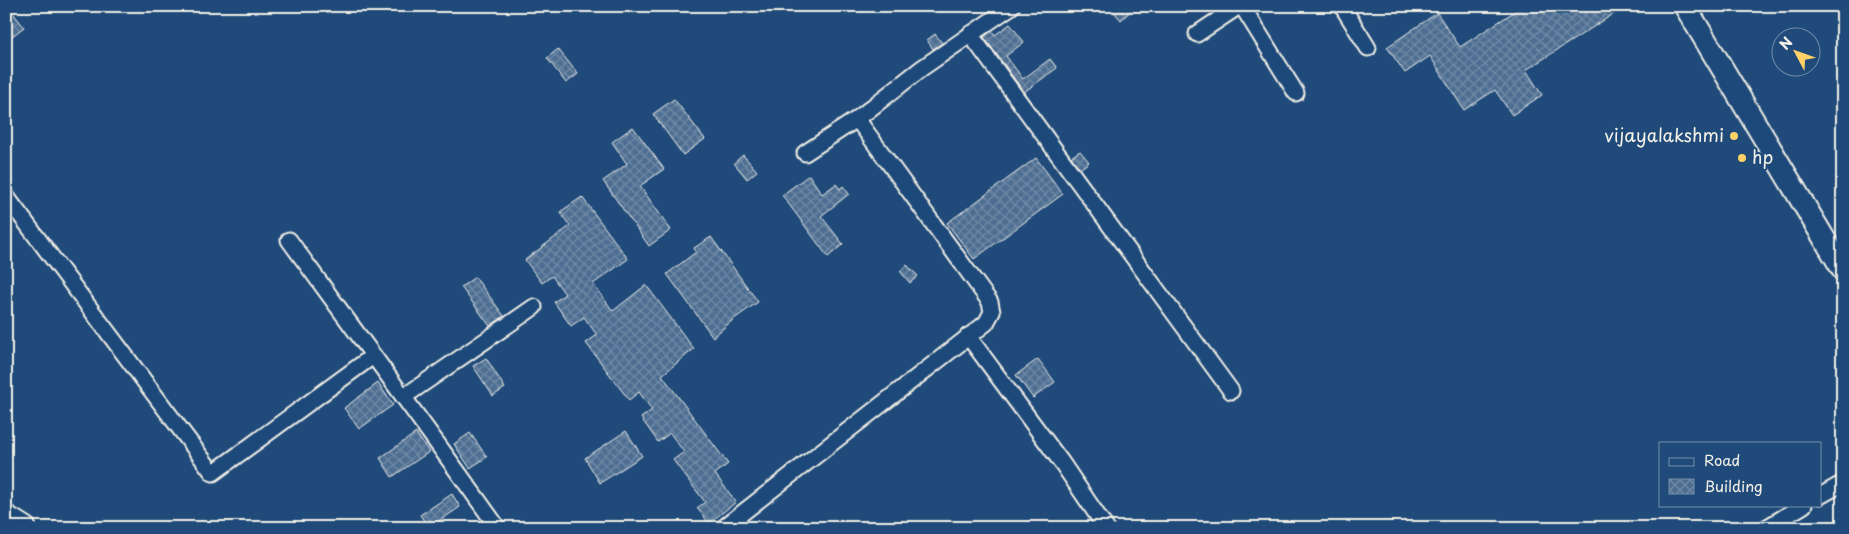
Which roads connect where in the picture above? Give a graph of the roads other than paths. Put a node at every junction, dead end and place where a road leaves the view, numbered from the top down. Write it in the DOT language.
graph roads {
  1 [pos="1012,6"];
  2 [pos="1241,6"];
  3 [pos="1342,6"];
  4 [pos="1685,6"];
  5 [pos="970,34"];
  6 [pos="1197,34"];
  7 [pos="1368,48"];
  8 [pos="1296,93"];
  9 [pos="857,119"];
  10 [pos="805,153"];
  11 [pos="6,196"];
  12 [pos="289,240"];
  13 [pos="1843,270"];
  14 [pos="534,307"];
  15 [pos="968,336"];
  16 [pos="373,356"];
  17 [pos="1231,390"];
  18 [pos="405,396"];
  19 [pos="1843,483"];
  20 [pos="1822,495"];
  21 [pos="1802,506"];
  22 [pos="6,516"];
  23 [pos="25,528"];
  24 [pos="498,528"];
  25 [pos="723,528"];
  26 [pos="1106,528"];
  27 [pos="1766,528"];
  1 -- 5 [label="street"];
  2 -- 6 [label="street"];
  2 -- 8 [label="street"];
  3 -- 7 [label="street"];
  4 -- 13 [label="main road"];
  5 -- 9 [label="street"];
  5 -- 17 [label="street"];
  9 -- 10 [label="street"];
  9 -- 15 [label="street"];
  11 -- 16 [label="street"];
  12 -- 16 [label="street"];
  14 -- 18 [label="street"];
  15 -- 25 [label="street"];
  15 -- 26 [label="street"];
  16 -- 18 [label="street"];
  18 -- 24 [label="street"];
  19 -- 20 [label="street"];
  21 -- 27 [label="street"];
  22 -- 23 [label="main road"];
}
